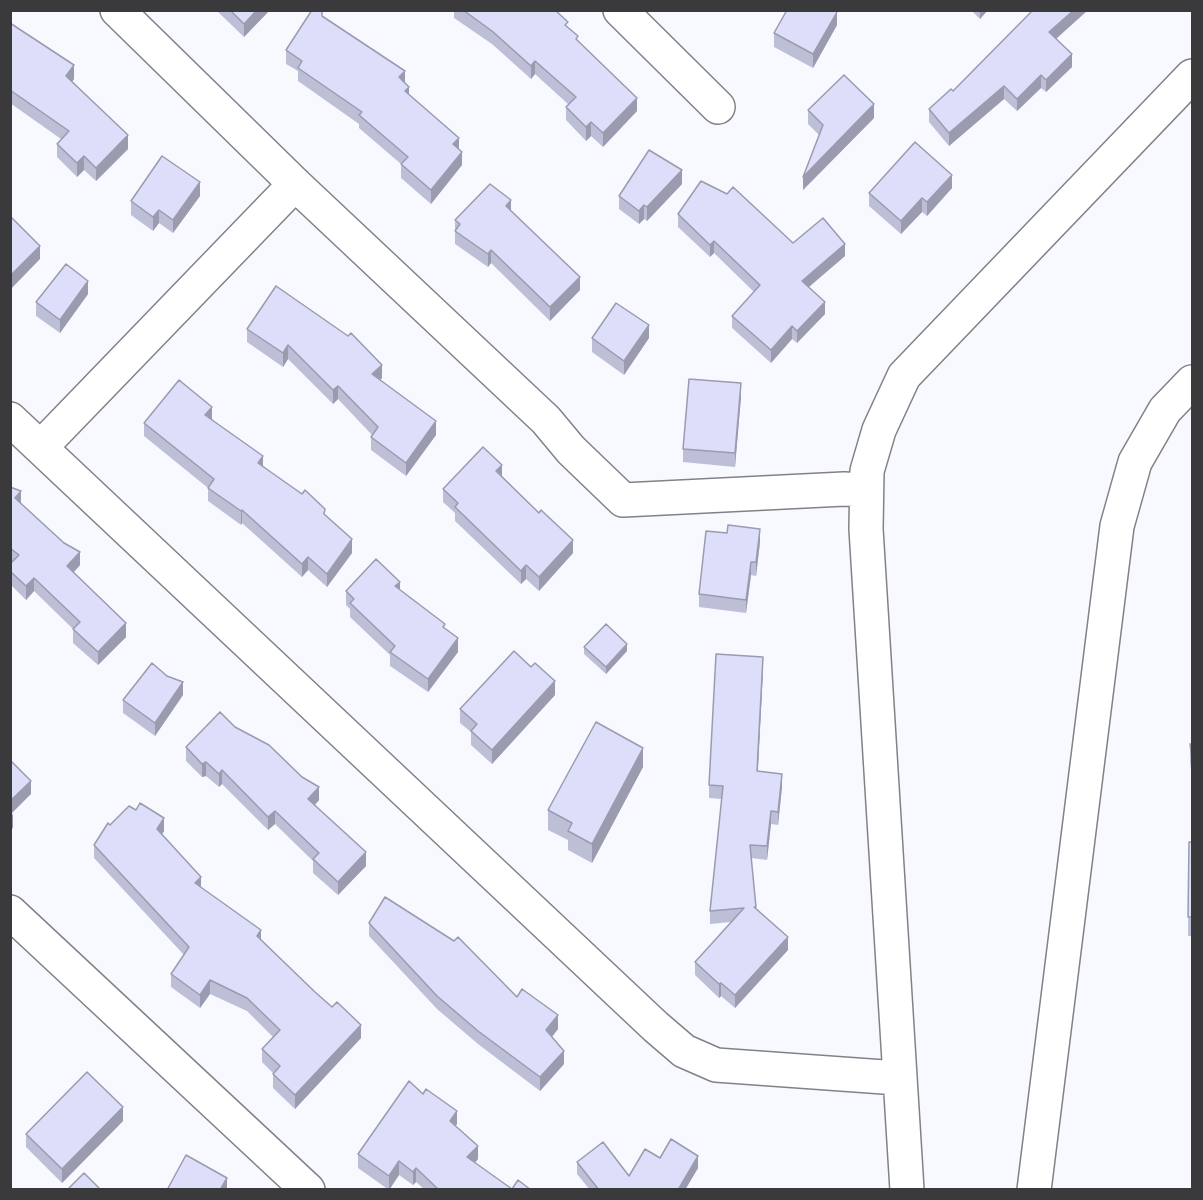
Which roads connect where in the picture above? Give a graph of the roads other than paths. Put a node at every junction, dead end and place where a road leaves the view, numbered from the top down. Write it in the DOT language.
graph roads {
  1 [pos="117,10"];
  2 [pos="620,10"];
  3 [pos="1192,76"];
  4 [pos="718,107"];
  5 [pos="295,184"];
  6 [pos="1192,382"];
  7 [pos="10,419"];
  8 [pos="41,447"];
  9 [pos="866,490"];
  10 [pos="10,912"];
  11 [pos="898,1078"];
  12 [pos="308,1190"];
  13 [pos="907,1190"];
  14 [pos="1034,1190"];
  1 -- 5 [label="street"];
  2 -- 4 [label="street"];
  3 -- 9 [label="street"];
  5 -- 8 [label="street"];
  5 -- 9 [label="street"];
  6 -- 14 [label="street"];
  7 -- 8 [label="street"];
  8 -- 11 [label="street"];
  9 -- 11 [label="street"];
  10 -- 12 [label="street"];
  11 -- 13 [label="street"];
}
